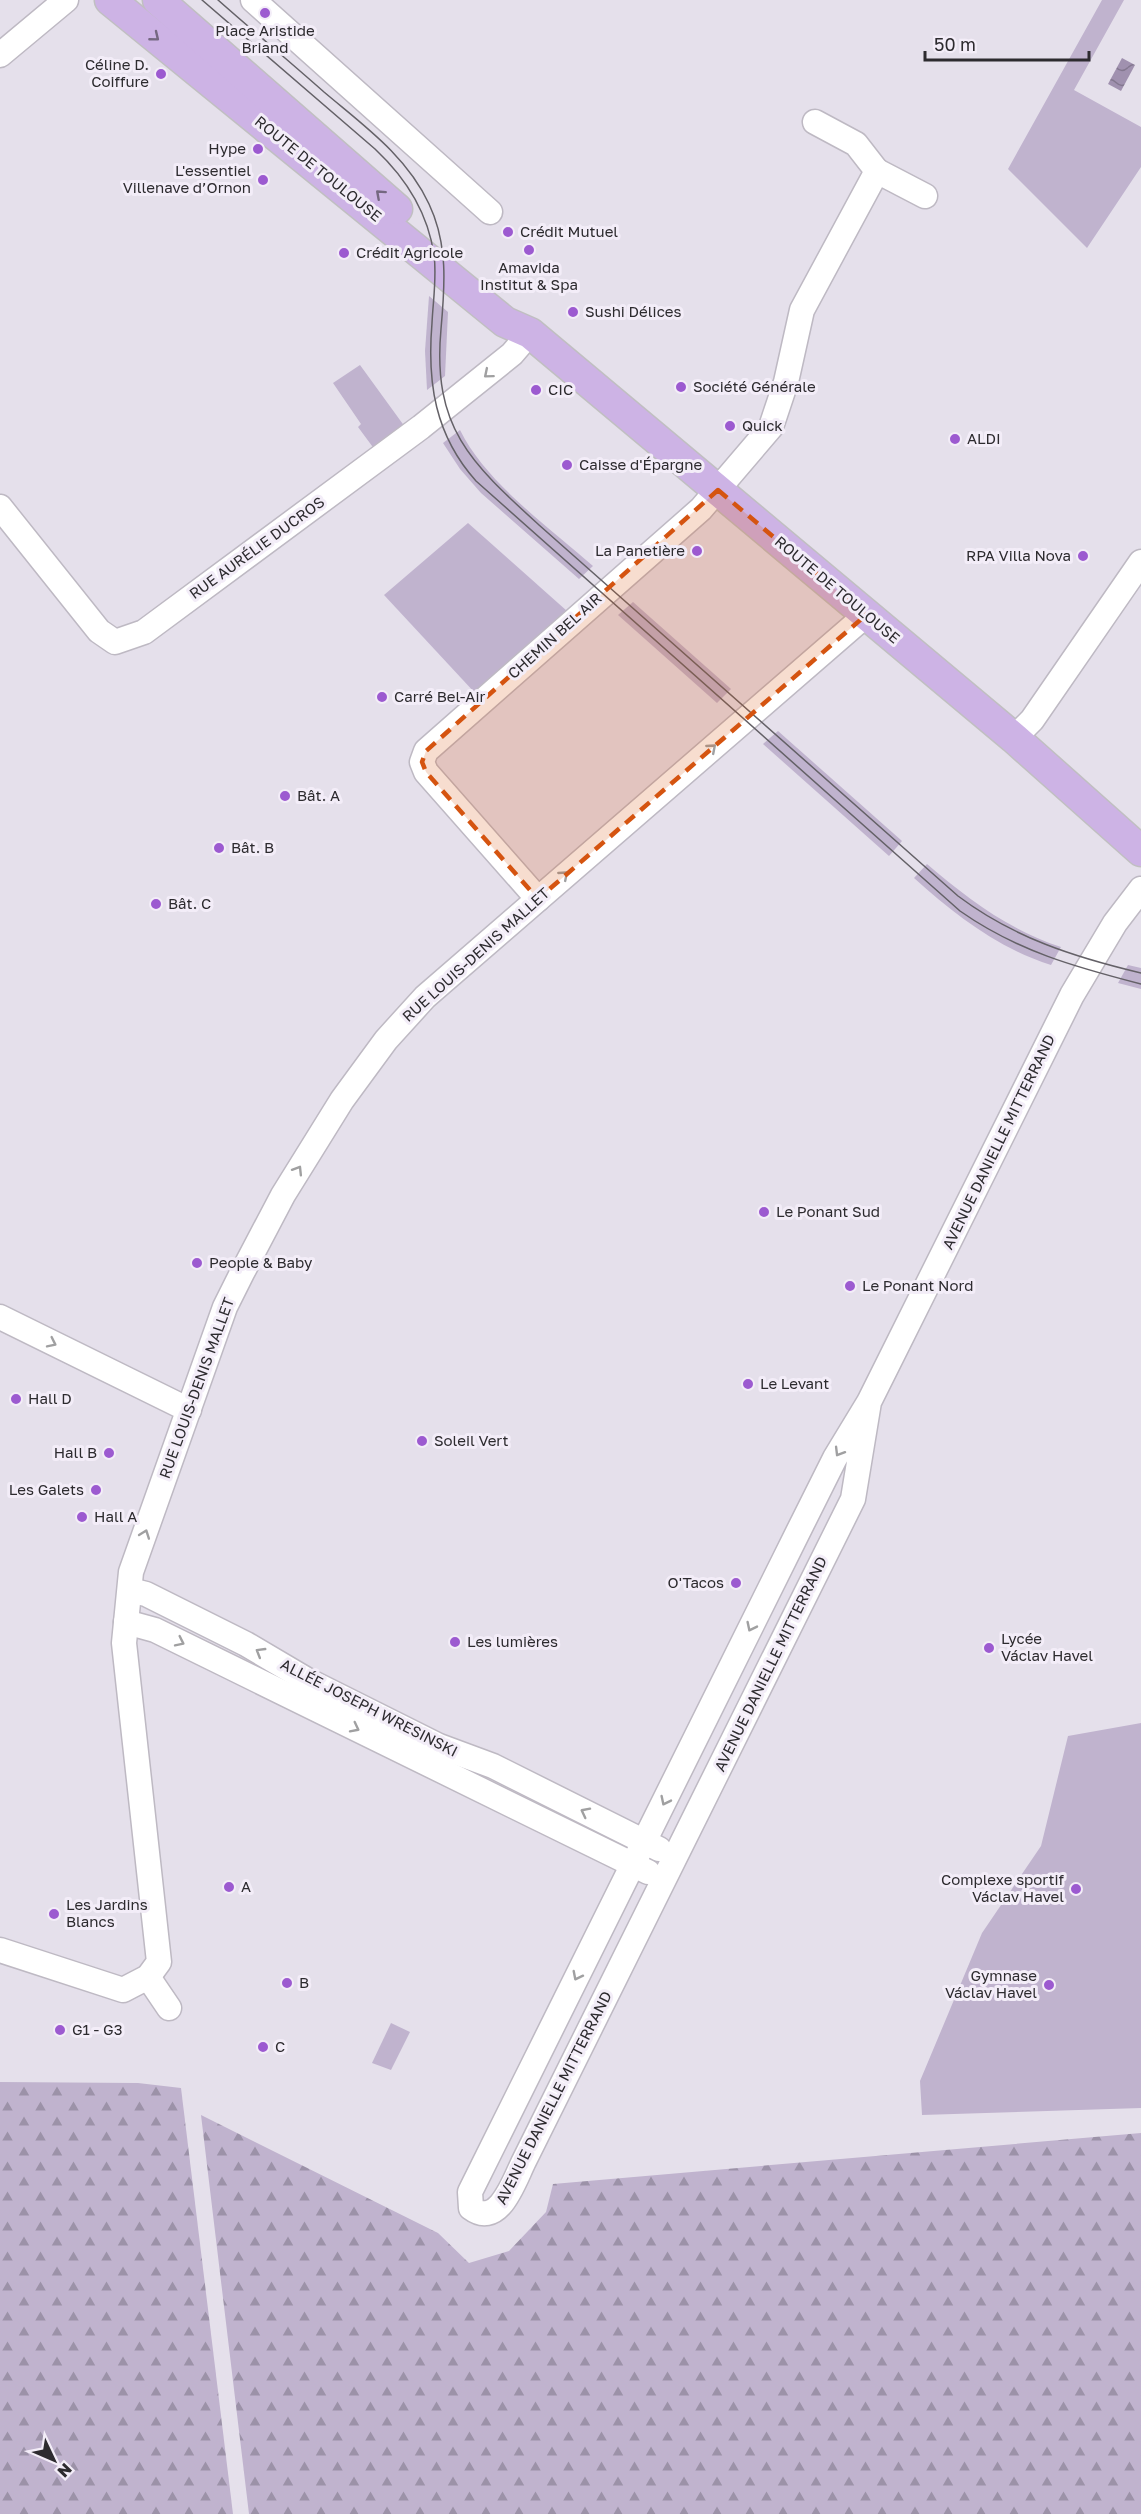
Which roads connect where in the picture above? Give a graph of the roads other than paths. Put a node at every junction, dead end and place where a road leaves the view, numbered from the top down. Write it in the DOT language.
graph roads {
  1 [pos="66,0"];
  2 [pos="110,0"];
  3 [pos="158,0"];
  4 [pos="256,1"];
  5 [pos="0,56"];
  6 [pos="815,122"];
  7 [pos="878,171"];
  8 [pos="925,196"];
  9 [pos="490,212"];
  10 [pos="530,333"];
  11 [pos="718,490"];
  12 [pos="0,507"];
  13 [pos="1141,562"];
  14 [pos="866,615"];
  15 [pos="1014,738"];
  16 [pos="1141,851"];
  17 [pos="1141,889"];
  18 [pos="538,898"];
  19 [pos="0,1317"];
  20 [pos="869,1402"];
  21 [pos="189,1410"];
  22 [pos="130,1590"];
  23 [pos="126,1622"];
  24 [pos="644,1842"];
  25 [pos="675,1857"];
  26 [pos="633,1865"];
  27 [pos="664,1880"];
  28 [pos="0,1950"];
  29 [pos="148,1977"];
  30 [pos="169,2008"];
  1 -- 5 [label="street"];
  2 -- 10 [label="main road, ROUTE DE TOULOUSE, one-way"];
  10 -- 3 [label="main road, ROUTE DE TOULOUSE, one-way"];
  4 -- 9 [label="street"];
  6 -- 7 [label="street"];
  7 -- 8 [label="street"];
  7 -- 11 [label="street, CHEMIN BEL AIR"];
  10 -- 11 [label="main road, ROUTE DE TOULOUSE"];
  10 -- 12 [label="street, RUE AURÉLIE DUCROS, one-way"];
  11 -- 14 [label="main road, ROUTE DE TOULOUSE"];
  11 -- 18 [label="street, CHEMIN BEL AIR"];
  13 -- 15 [label="street"];
  14 -- 15 [label="main road, ROUTE DE TOULOUSE"];
  18 -- 14 [label="street, RUE LOUIS-DENIS MALLET, one-way"];
  15 -- 16 [label="main road, ROUTE DE TOULOUSE"];
  17 -- 20 [label="street, AVENUE DANIELLE MITTERRAND"];
  21 -- 18 [label="street, RUE LOUIS-DENIS MALLET, one-way"];
  19 -- 21 [label="street, one-way"];
  20 -- 24 [label="street, AVENUE DANIELLE MITTERRAND, one-way"];
  20 -- 25 [label="street, AVENUE DANIELLE MITTERRAND"];
  22 -- 21 [label="street, RUE LOUIS-DENIS MALLET, one-way"];
  22 -- 23 [label="street, RUE LOUIS-DENIS MALLET"];
  24 -- 22 [label="street, ALLÉE JOSEPH WRESINSKI, one-way"];
  23 -- 26 [label="street, ALLÉE JOSEPH WRESINSKI, one-way"];
  23 -- 29 [label="street, RUE LOUIS-DENIS MALLET"];
  24 -- 25 [label="street, ALLÉE JOSEPH WRESINSKI"];
  24 -- 26 [label="street, AVENUE DANIELLE MITTERRAND"];
  25 -- 27 [label="street, AVENUE DANIELLE MITTERRAND"];
  26 -- 27 [label="street, ALLÉE JOSEPH WRESINSKI"];
  26 -- 27 [label="street, AVENUE DANIELLE MITTERRAND, one-way"];
  28 -- 29 [label="street"];
  29 -- 30 [label="street"];
}
